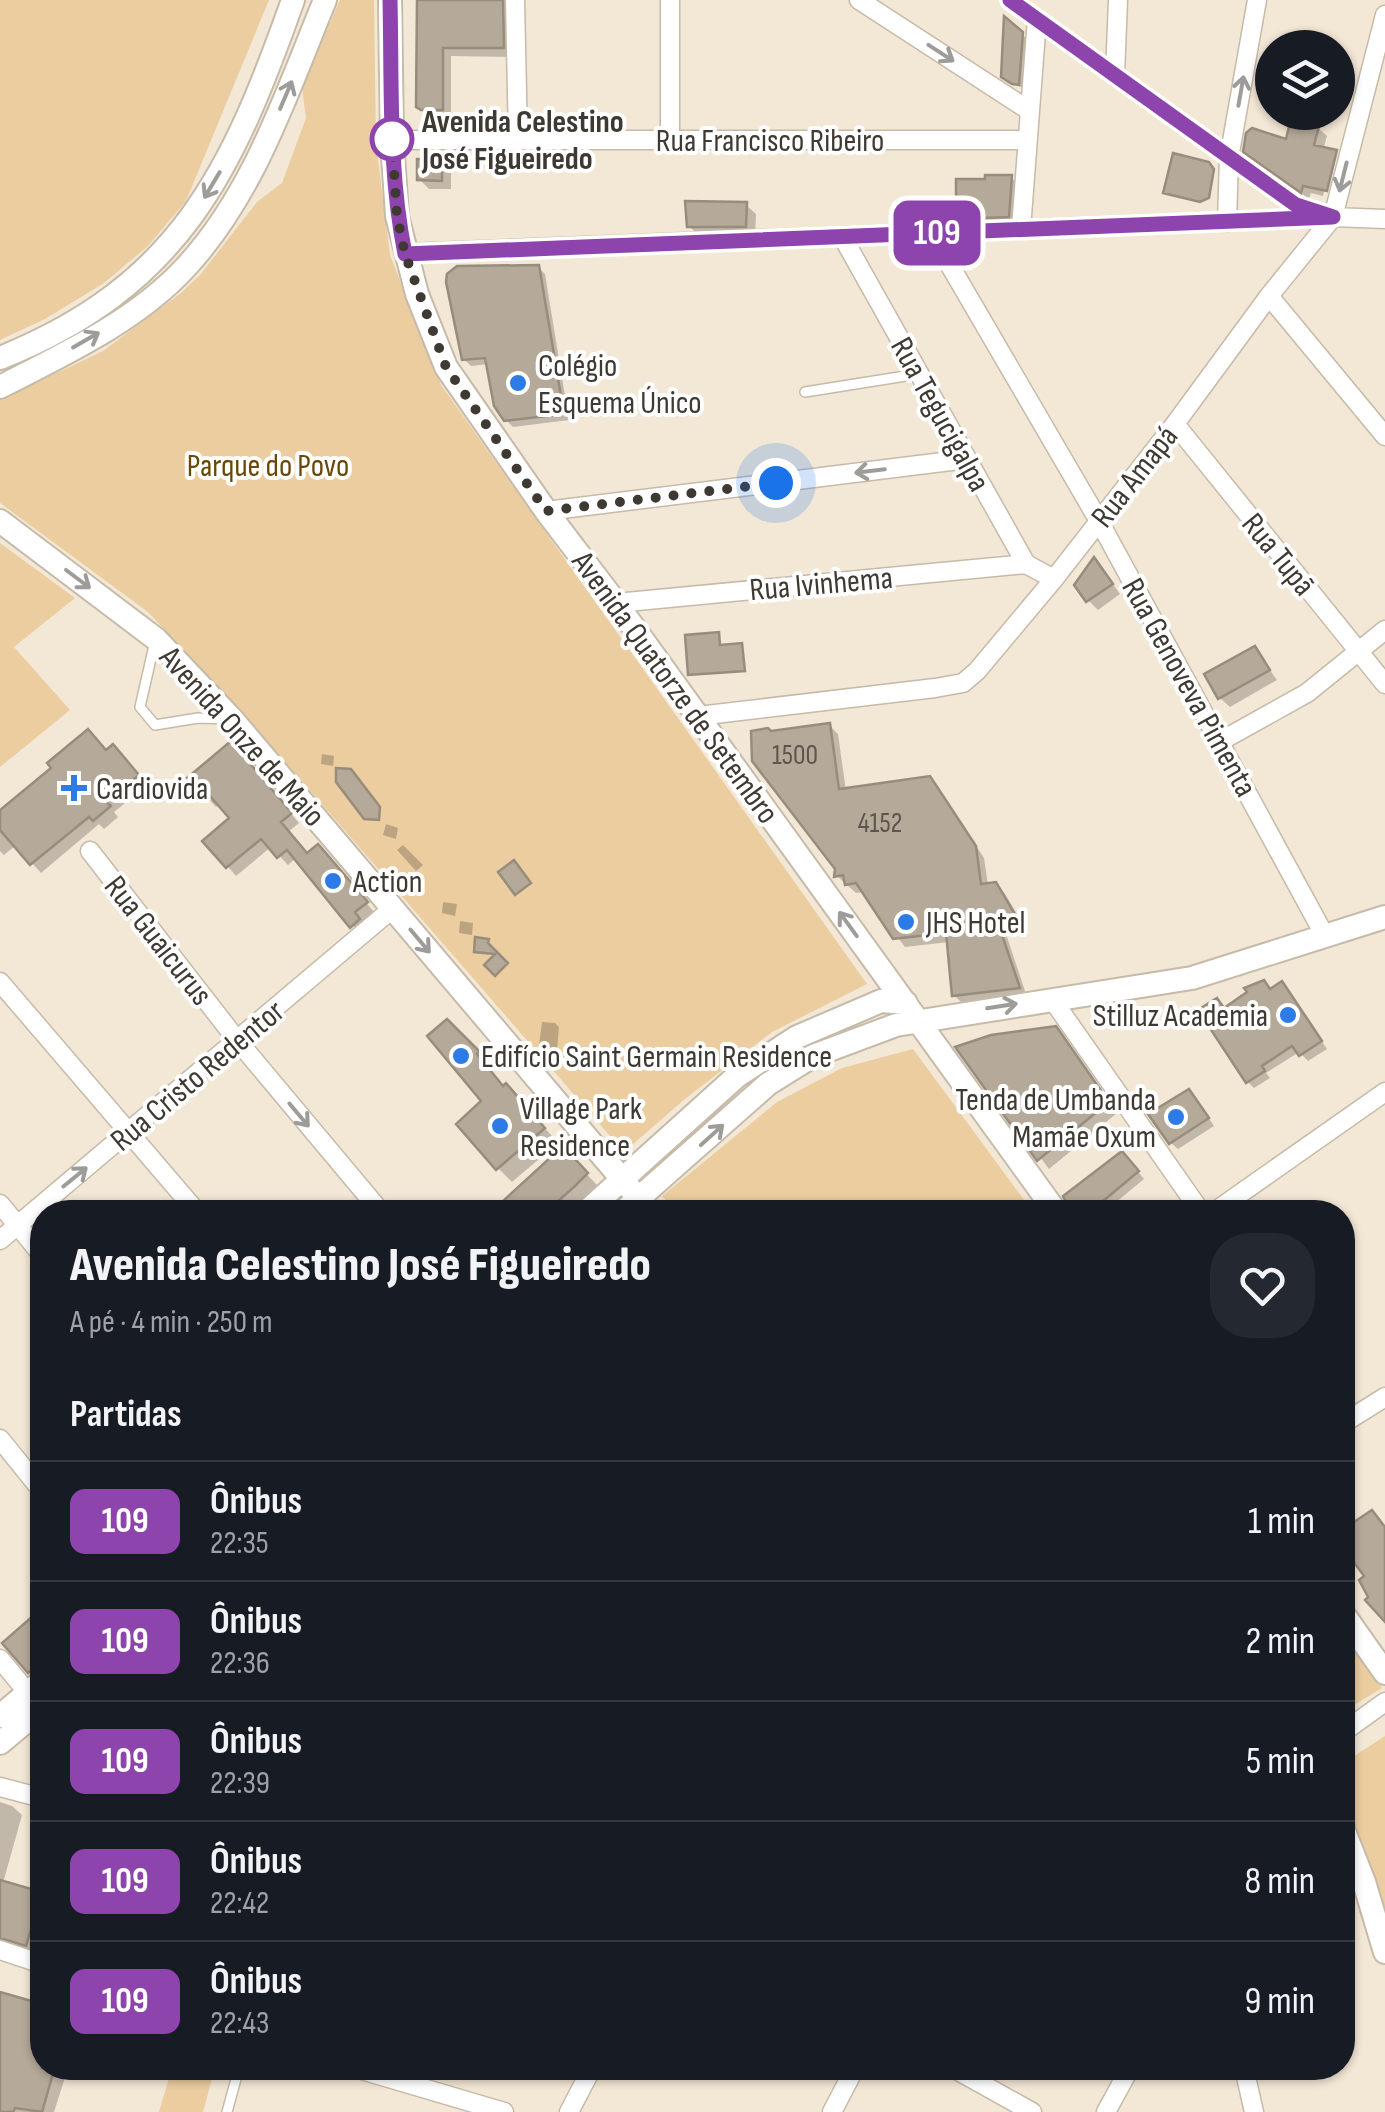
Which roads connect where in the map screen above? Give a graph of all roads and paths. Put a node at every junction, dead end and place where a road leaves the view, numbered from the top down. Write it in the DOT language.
graph roads {
  1 [pos="293,0"];
  2 [pos="325,0"];
  3 [pos="390,0"];
  4 [pos="515,0"];
  5 [pos="670,0"];
  6 [pos="859,0"];
  7 [pos="1010,0"];
  8 [pos="1118,0"];
  9 [pos="1257,0"];
  10 [pos="1385,15"];
  11 [pos="1037,19"];
  12 [pos="1115,76"];
  13 [pos="1030,112"];
  14 [pos="392,140"];
  15 [pos="518,140"];
  16 [pos="670,140"];
  17 [pos="1028,140"];
  18 [pos="1229,158"];
  19 [pos="1333,217"];
  20 [pos="1385,219"];
  21 [pos="1227,222"];
  22 [pos="1021,230"];
  23 [pos="931,233"];
  24 [pos="842,236"];
  25 [pos="405,254"];
  26 [pos="1269,296"];
  27 [pos="0,358"];
  28 [pos="918,374"];
  29 [pos="0,387"];
  30 [pos="804,392"];
  31 [pos="1175,424"];
  32 [pos="1385,436"];
  33 [pos="966,459"];
  34 [pos="546,511"];
  35 [pos="0,520"];
  36 [pos="1099,521"];
  37 [pos="1026,564"];
  38 [pos="1054,580"];
  39 [pos="616,602"];
  40 [pos="1385,630"];
  41 [pos="156,638"];
  42 [pos="1358,652"];
  43 [pos="1385,684"];
  44 [pos="698,716"];
  45 [pos="232,719"];
  46 [pos="1219,742"];
  47 [pos="90,852"];
  48 [pos="392,908"];
  49 [pos="1385,917"];
  50 [pos="1325,936"];
  51 [pos="0,982"];
  52 [pos="1052,998"];
  53 [pos="912,1012"];
  54 [pos="237,1040"];
  55 [pos="1385,1092"];
  56 [pos="130,1133"];
  57 [pos="622,1180"];
  58 [pos="48,1200"];
  59 [pos="187,1200"];
  60 [pos="371,1200"];
  61 [pos="600,1200"];
  62 [pos="633,1200"];
  63 [pos="645,1200"];
  64 [pos="1047,1200"];
  65 [pos="1193,1200"];
  66 [pos="1231,1200"];
  67 [pos="0,1204"];
  68 [pos="30,1214"];
  69 [pos="18,1224"];
  70 [pos="0,1240"];
  71 [pos="30,1240"];
  72 [pos="1385,1397"];
  73 [pos="1355,1415"];
  74 [pos="0,1439"];
  75 [pos="30,1476"];
  76 [pos="1355,1630"];
  77 [pos="0,1659"];
  78 [pos="1385,1672"];
  79 [pos="30,1687"];
  80 [pos="30,1699"];
  81 [pos="1385,1702"];
  82 [pos="30,1704"];
  83 [pos="0,1716"];
  84 [pos="1355,1724"];
  85 [pos="0,1743"];
  86 [pos="0,1787"];
  87 [pos="30,1795"];
  88 [pos="1355,1859"];
  89 [pos="0,1950"];
  90 [pos="1385,1952"];
  91 [pos="30,1960"];
  92 [pos="236,2080"];
  93 [pos="396,2080"];
  94 [pos="586,2080"];
  95 [pos="849,2080"];
  96 [pos="975,2080"];
  97 [pos="1123,2080"];
  98 [pos="1247,2080"];
  99 [pos="227,2112"];
  100 [pos="504,2112"];
  101 [pos="569,2112"];
  102 [pos="832,2112"];
  103 [pos="1032,2112"];
  104 [pos="1106,2112"];
  105 [pos="1254,2112"];
  1 -- 27 [label="street, one-way"];
  29 -- 2 [label="street, one-way"];
  3 -- 14 [label="street, Avenida Quatorze de Setembro"];
  4 -- 15 [label="street"];
  5 -- 16 [label="street"];
  6 -- 13 [label="street, one-way"];
  7 -- 11 [label="street"];
  8 -- 12 [label="street"];
  18 -- 9 [label="street, one-way"];
  10 -- 19 [label="street, Rua Amapá, one-way"];
  11 -- 12 [label="street"];
  11 -- 13 [label="street"];
  12 -- 18 [label="street"];
  13 -- 17 [label="street"];
  14 -- 15 [label="street, Rua Francisco Ribeiro"];
  14 -- 25 [label="street, Avenida Quatorze de Setembro"];
  15 -- 16 [label="street, Rua Francisco Ribeiro"];
  16 -- 17 [label="street, Rua Francisco Ribeiro"];
  17 -- 22 [label="street"];
  18 -- 19 [label="street"];
  18 -- 21 [label="street"];
  19 -- 20 [label="street"];
  19 -- 21 [label="street"];
  19 -- 26 [label="street, Rua Amapá"];
  21 -- 22 [label="street"];
  22 -- 23 [label="street"];
  23 -- 24 [label="street"];
  23 -- 36 [label="street, Rua Genoveva Pimenta"];
  24 -- 25 [label="street"];
  24 -- 28 [label="street, Rua Tegucigalpa"];
  25 -- 34 [label="street, Avenida Quatorze de Setembro"];
  26 -- 31 [label="street, Rua Amapá"];
  26 -- 32 [label="street"];
  28 -- 30 [label="lane"];
  28 -- 33 [label="street, Rua Tegucigalpa"];
  31 -- 36 [label="street, Rua Amapá"];
  31 -- 42 [label="street, Rua Tupã"];
  33 -- 34 [label="street, one-way"];
  33 -- 37 [label="street, Rua Tegucigalpa"];
  34 -- 39 [label="street, Avenida Quatorze de Setembro"];
  35 -- 41 [label="street, Avenida Onze de Maio, one-way"];
  36 -- 38 [label="street, Rua Amapá"];
  36 -- 46 [label="street, Rua Genoveva Pimenta"];
  37 -- 38 [label="street"];
  37 -- 39 [label="street, Rua Ivinhema"];
  38 -- 44 [label="street, Rua Amapá"];
  39 -- 44 [label="street, Avenida Quatorze de Setembro"];
  40 -- 42 [label="street"];
  41 -- 45 [label="street, Avenida Onze de Maio"];
  41 -- 45 [label="lane"];
  42 -- 43 [label="street, Rua Tupã"];
  42 -- 46 [label="street"];
  53 -- 44 [label="street, Avenida Quatorze de Setembro, one-way"];
  45 -- 48 [label="street, Avenida Onze de Maio"];
  46 -- 50 [label="street, Rua Genoveva Pimenta"];
  47 -- 54 [label="street, Rua Guaicurus"];
  48 -- 54 [label="street, Rua Cristo Redentor"];
  48 -- 57 [label="street, Avenida Onze de Maio, one-way"];
  49 -- 50 [label="street"];
  50 -- 52 [label="street"];
  51 -- 56 [label="street"];
  53 -- 52 [label="street, one-way"];
  52 -- 65 [label="street"];
  53 -- 57 [label="street"];
  63 -- 53 [label="street, one-way"];
  53 -- 64 [label="street, Avenida Quatorze de Setembro"];
  54 -- 56 [label="street, Rua Cristo Redentor"];
  54 -- 60 [label="street, Rua Guaicurus, one-way"];
  55 -- 66 [label="street"];
  58 -- 56 [label="street, Rua Cristo Redentor, one-way"];
  56 -- 59 [label="street"];
  57 -- 61 [label="street"];
  57 -- 62 [label="street, Avenida Onze de Maio"];
  67 -- 69 [label="street"];
  69 -- 68 [label="street, Rua Cristo Redentor, one-way"];
  69 -- 70 [label="street, Rua Cristo Redentor"];
  69 -- 71 [label="street"];
  72 -- 73 [label="street"];
  74 -- 75 [label="street"];
  76 -- 78 [label="street"];
  77 -- 79 [label="street"];
  80 -- 83 [label="street"];
  81 -- 84 [label="street"];
  82 -- 85 [label="street"];
  86 -- 87 [label="street"];
  88 -- 90 [label="street"];
  89 -- 91 [label="street"];
  92 -- 99 [label="lane"];
  93 -- 100 [label="street"];
  94 -- 101 [label="street"];
  95 -- 102 [label="street"];
  96 -- 103 [label="street"];
  97 -- 104 [label="street"];
  98 -- 105 [label="street"];
}
